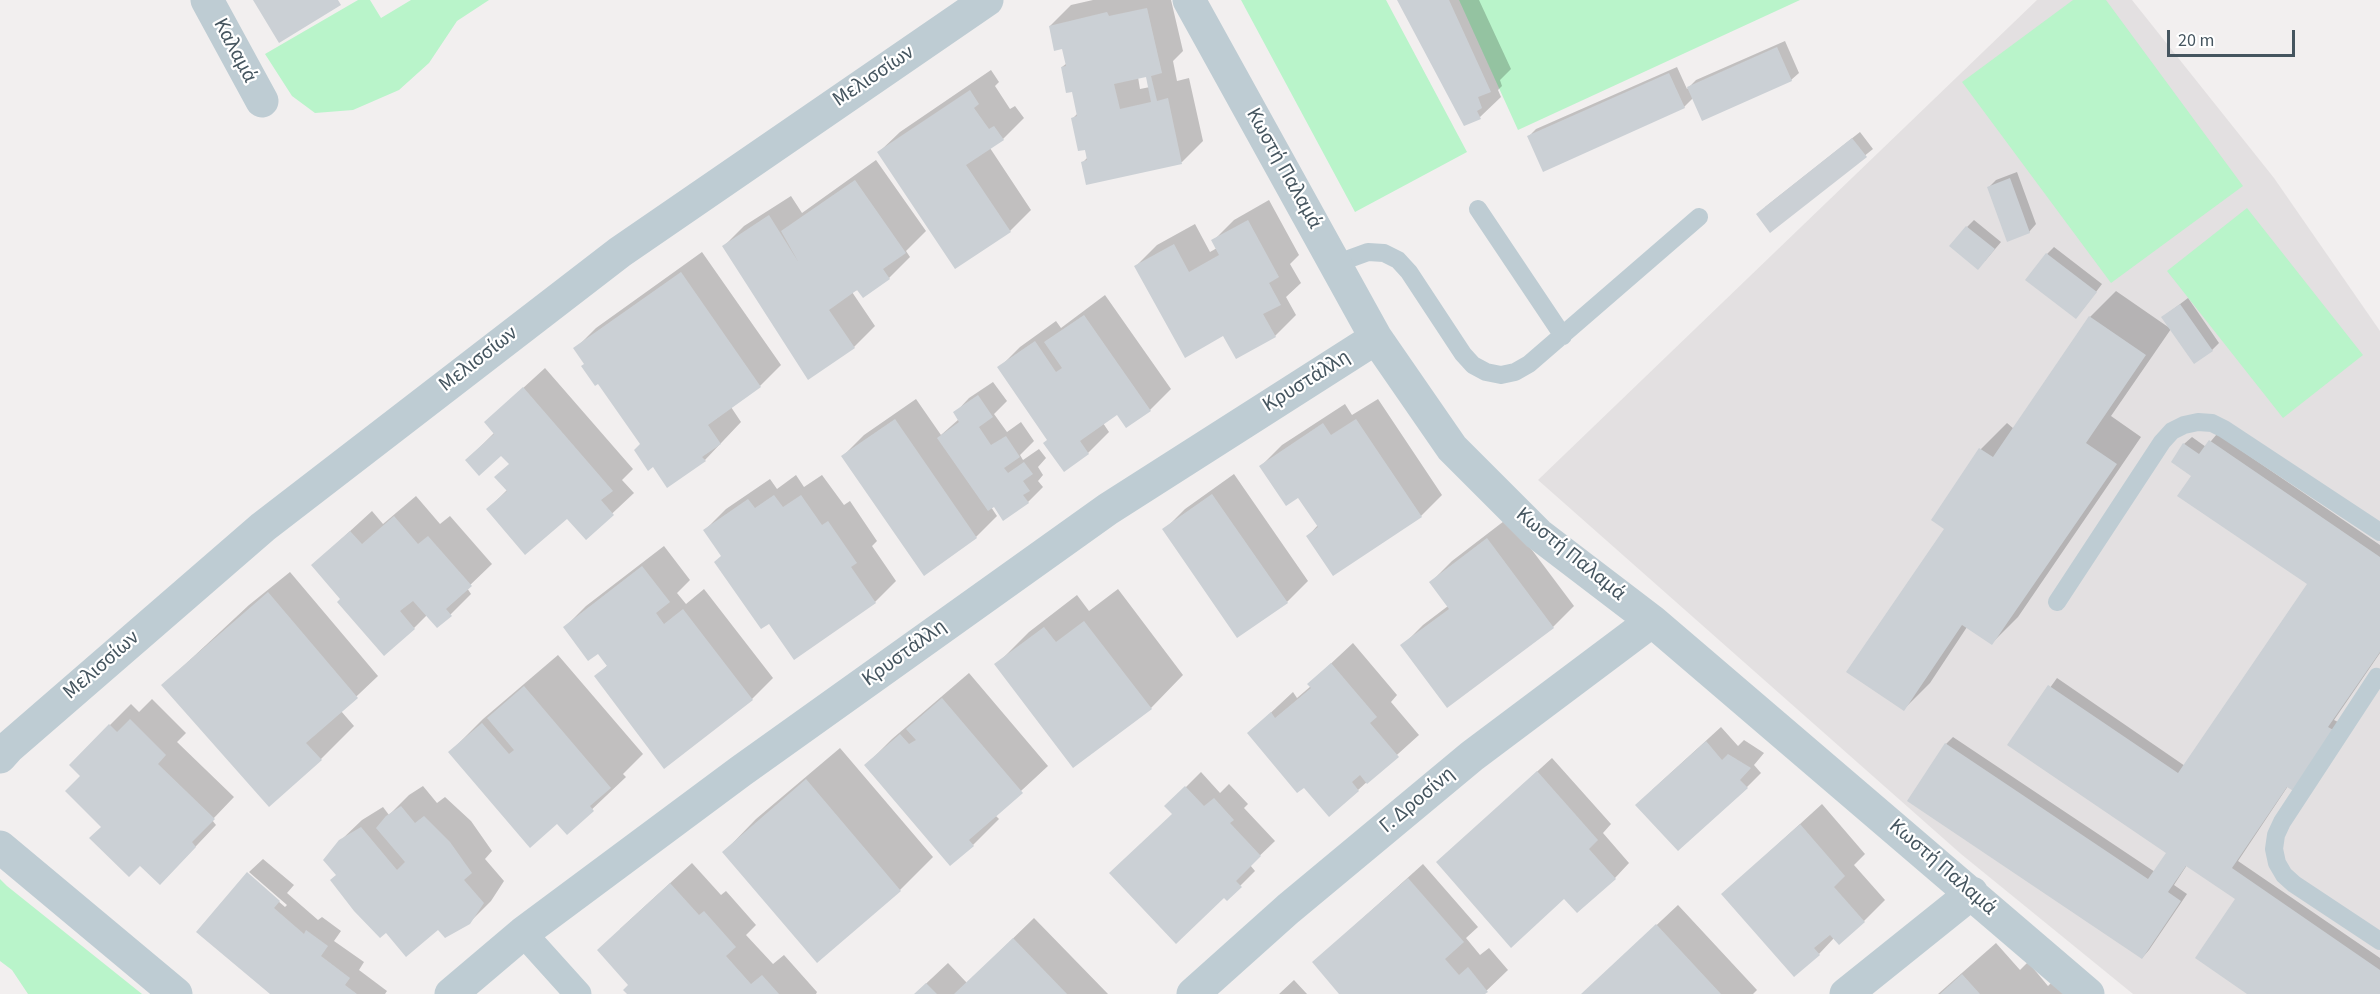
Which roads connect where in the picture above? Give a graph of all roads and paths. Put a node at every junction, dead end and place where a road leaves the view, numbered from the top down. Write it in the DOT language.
graph roads {
  1 [pos="207,0"];
  2 [pos="987,0"];
  3 [pos="1190,0"];
  4 [pos="262,101"];
  5 [pos="1478,209"];
  6 [pos="1699,217"];
  7 [pos="1335,264"];
  8 [pos="1563,336"];
  9 [pos="1376,338"];
  10 [pos="2380,532"];
  11 [pos="2057,602"];
  12 [pos="1652,621"];
  13 [pos="2379,676"];
  14 [pos="0,757"];
  15 [pos="0,847"];
  16 [pos="1972,893"];
  17 [pos="523,933"];
  18 [pos="2380,941"];
  19 [pos="176,994"];
  20 [pos="451,994"];
  21 [pos="578,994"];
  22 [pos="1193,994"];
  23 [pos="1846,994"];
  24 [pos="2088,994"];
  1 -- 4 [label="street, Καλαμά"];
  2 -- 14 [label="street, Μελισσίων"];
  3 -- 7 [label="street, Κωστή Παλαμά"];
  5 -- 8 [label="lane"];
  6 -- 8 [label="lane"];
  7 -- 8 [label="lane"];
  7 -- 9 [label="street, Κωστή Παλαμά"];
  9 -- 12 [label="street, Κωστή Παλαμά"];
  9 -- 17 [label="street, Κρυστάλλη"];
  10 -- 11 [label="lane"];
  12 -- 16 [label="street, Κωστή Παλαμά"];
  12 -- 22 [label="street, Γ. Δροσίνη"];
  13 -- 18 [label="lane"];
  15 -- 19 [label="street"];
  16 -- 23 [label="street"];
  16 -- 24 [label="street, Κωστή Παλαμά"];
  17 -- 20 [label="street, Κρυστάλλη"];
  17 -- 21 [label="street"];
}
